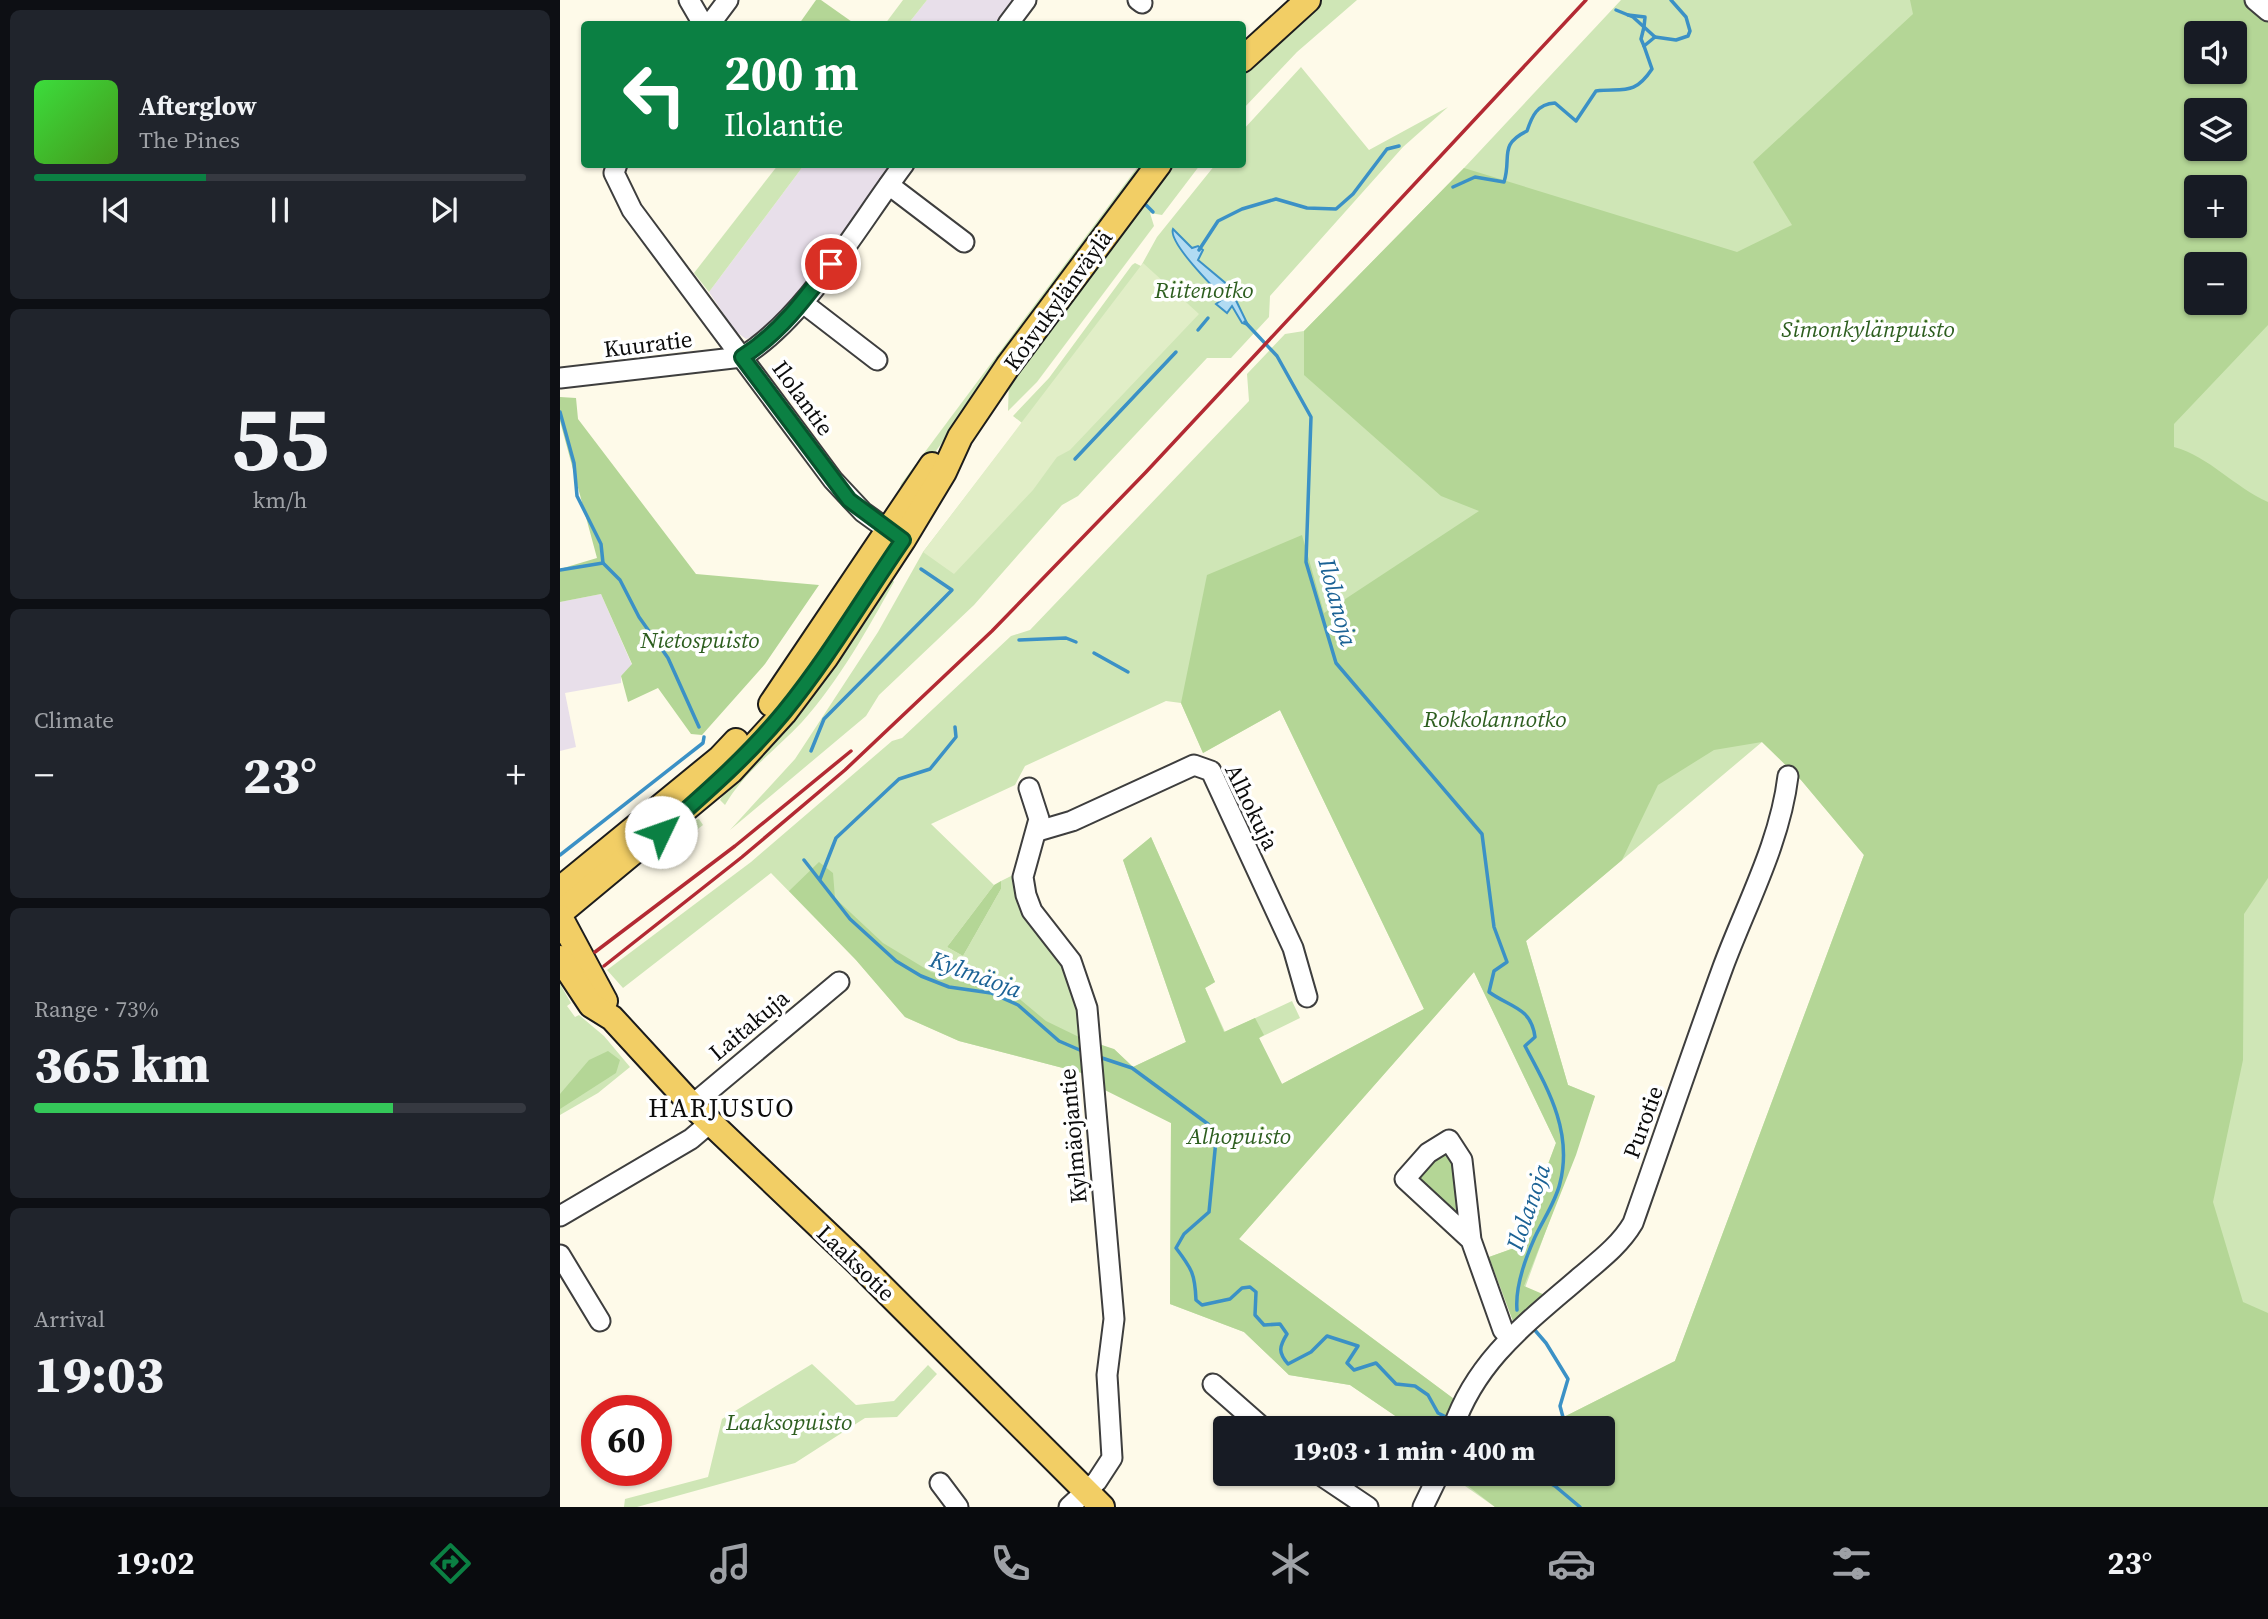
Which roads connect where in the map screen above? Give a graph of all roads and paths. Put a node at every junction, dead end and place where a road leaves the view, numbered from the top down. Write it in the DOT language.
graph roads {
  1 [pos="689,0"];
  2 [pos="728,0"];
  3 [pos="1026,0"];
  4 [pos="1308,0"];
  5 [pos="2255,0"];
  6 [pos="2268,11"];
  7 [pos="701,21"];
  8 [pos="712,21"];
  9 [pos="1010,21"];
  10 [pos="1246,56"];
  11 [pos="616,168"];
  12 [pos="901,168"];
  13 [pos="1155,168"];
  14 [pos="889,185"];
  15 [pos="964,242"];
  16 [pos="803,303"];
  17 [pos="742,357"];
  18 [pos="877,360"];
  19 [pos="560,378"];
  20 [pos="895,535"];
  21 [pos="1788,776"];
  22 [pos="1028,788"];
  23 [pos="1038,831"];
  24 [pos="560,889"];
  25 [pos="560,915"];
  26 [pos="560,958"];
  27 [pos="839,982"];
  28 [pos="1307,997"];
  29 [pos="612,1018"];
  30 [pos="692,1105"];
  31 [pos="711,1122"];
  32 [pos="560,1216"];
  33 [pos="1471,1240"];
  34 [pos="560,1255"];
  35 [pos="600,1321"];
  36 [pos="1510,1338"];
  37 [pos="1213,1384"];
  38 [pos="1249,1416"];
  39 [pos="1457,1416"];
  40 [pos="940,1483"];
  41 [pos="1337,1486"];
  42 [pos="1433,1486"];
  43 [pos="1086,1502"];
  44 [pos="954,1506"];
  45 [pos="1368,1507"];
  46 [pos="1423,1507"];
  1 -- 7 [label="street"];
  2 -- 8 [label="street"];
  3 -- 9 [label="street"];
  4 -- 10 [label="main road"];
  5 -- 6 [label="street"];
  11 -- 17 [label="street, Ilolantie"];
  12 -- 14 [label="street"];
  13 -- 20 [label="main road, Koivukylänväylä"];
  14 -- 15 [label="street"];
  14 -- 16 [label="street"];
  16 -- 17 [label="street"];
  16 -- 18 [label="street"];
  17 -- 19 [label="street, Kuuratie"];
  17 -- 20 [label="street, Ilolantie"];
  20 -- 24 [label="main road, Koivukylänväylä"];
  20 -- 25 [label="main road, Koivukylänväylä"];
  21 -- 36 [label="street, Purotie"];
  22 -- 23 [label="street, Kylmäojantie"];
  23 -- 28 [label="street, Alhokuja"];
  23 -- 43 [label="street, Kylmäojantie"];
  25 -- 29 [label="main road, Laaksotie"];
  26 -- 29 [label="main road, Laaksotie"];
  27 -- 30 [label="street, Laitakuja"];
  29 -- 30 [label="main road, Laaksotie"];
  30 -- 31 [label="main road, Laaksotie"];
  31 -- 32 [label="street"];
  31 -- 43 [label="main road, Laaksotie"];
  33 -- 33 [label="street"];
  33 -- 36 [label="street"];
  34 -- 35 [label="street"];
  36 -- 39 [label="street, Purotie"];
  37 -- 38 [label="street"];
  40 -- 44 [label="street"];
  41 -- 45 [label="street"];
  42 -- 46 [label="street"];
}
